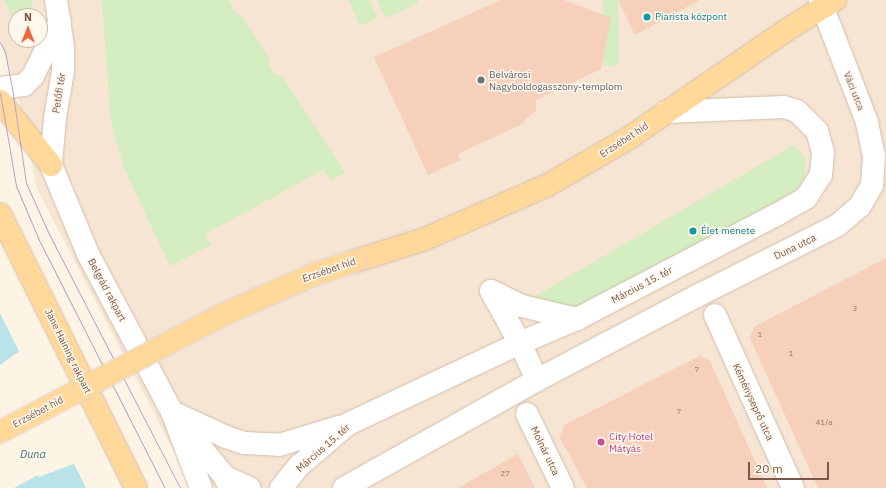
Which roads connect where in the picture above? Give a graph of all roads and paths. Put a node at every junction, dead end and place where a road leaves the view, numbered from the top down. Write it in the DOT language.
graph roads {
  1 [pos="56,0"];
  2 [pos="826,2"];
  3 [pos="60,21"];
  4 [pos="0,88"];
  5 [pos="0,101"];
  6 [pos="663,114"];
  7 [pos="51,165"];
  8 [pos="872,185"];
  9 [pos="0,214"];
  10 [pos="715,315"];
  11 [pos="576,319"];
  12 [pos="520,342"];
  13 [pos="537,380"];
  14 [pos="172,412"];
  15 [pos="527,414"];
  16 [pos="348,424"];
  17 [pos="0,432"];
  18 [pos="228,483"];
  19 [pos="136,488"];
  20 [pos="201,488"];
  21 [pos="250,488"];
  22 [pos="281,488"];
  23 [pos="344,488"];
  24 [pos="563,488"];
  25 [pos="793,488"];
  1 -- 3 [label="street, Petőfi tér"];
  2 -- 6 [label="main road"];
  2 -- 8 [label="street, Váci utca"];
  3 -- 4 [label="street"];
  3 -- 7 [label="street, Petőfi tér"];
  5 -- 7 [label="main road"];
  6 -- 11 [label="street, Március 15. tér"];
  6 -- 17 [label="main road, Erzsébet híd, bridge"];
  7 -- 14 [label="street, Belgrád rakpart"];
  8 -- 13 [label="street, Duna utca"];
  9 -- 19 [label="main road, Jane Haining rakpart"];
  10 -- 25 [label="street, Kéményseprő utca"];
  11 -- 12 [label="street, Március 15. tér"];
  11 -- 12 [label="street"];
  12 -- 13 [label="street"];
  12 -- 16 [label="street, Március 15. tér"];
  13 -- 23 [label="street"];
  14 -- 16 [label="street"];
  14 -- 18 [label="street, Belgrád rakpart"];
  14 -- 20 [label="street, Belgrád rakpart"];
  15 -- 24 [label="street, Molnár utca"];
  16 -- 22 [label="street, Március 15. tér"];
  18 -- 21 [label="street"];
}
